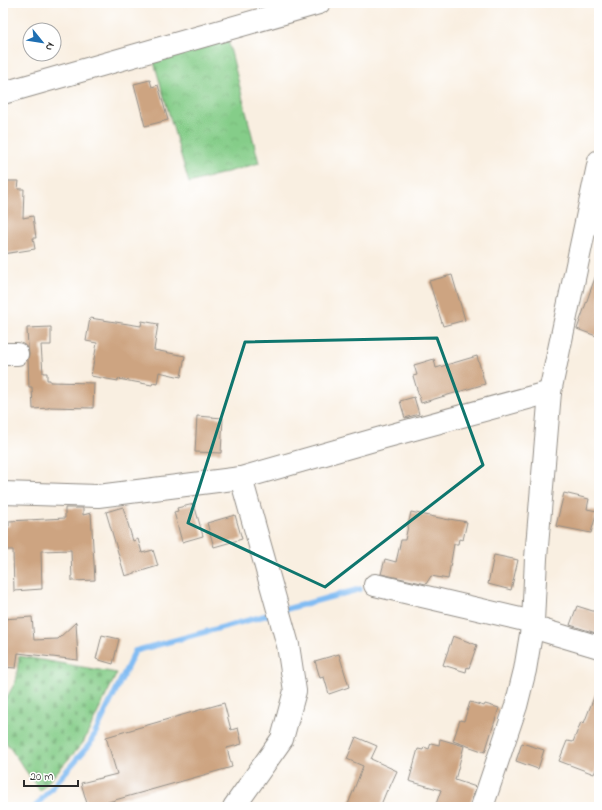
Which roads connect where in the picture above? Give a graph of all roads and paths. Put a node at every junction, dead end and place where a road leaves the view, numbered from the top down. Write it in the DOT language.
graph roads {
  1 [pos="319,3"];
  2 [pos="3,93"];
  3 [pos="599,160"];
  4 [pos="550,392"];
  5 [pos="241,478"];
  6 [pos="3,493"];
  7 [pos="375,585"];
  8 [pos="533,625"];
  9 [pos="599,647"];
  10 [pos="234,807"];
  11 [pos="482,807"];
  1 -- 2 [label="street"];
  3 -- 4 [label="street"];
  4 -- 5 [label="street"];
  4 -- 8 [label="street"];
  5 -- 6 [label="street"];
  5 -- 10 [label="street"];
  7 -- 8 [label="street"];
  8 -- 9 [label="street"];
  8 -- 11 [label="street"];
}
